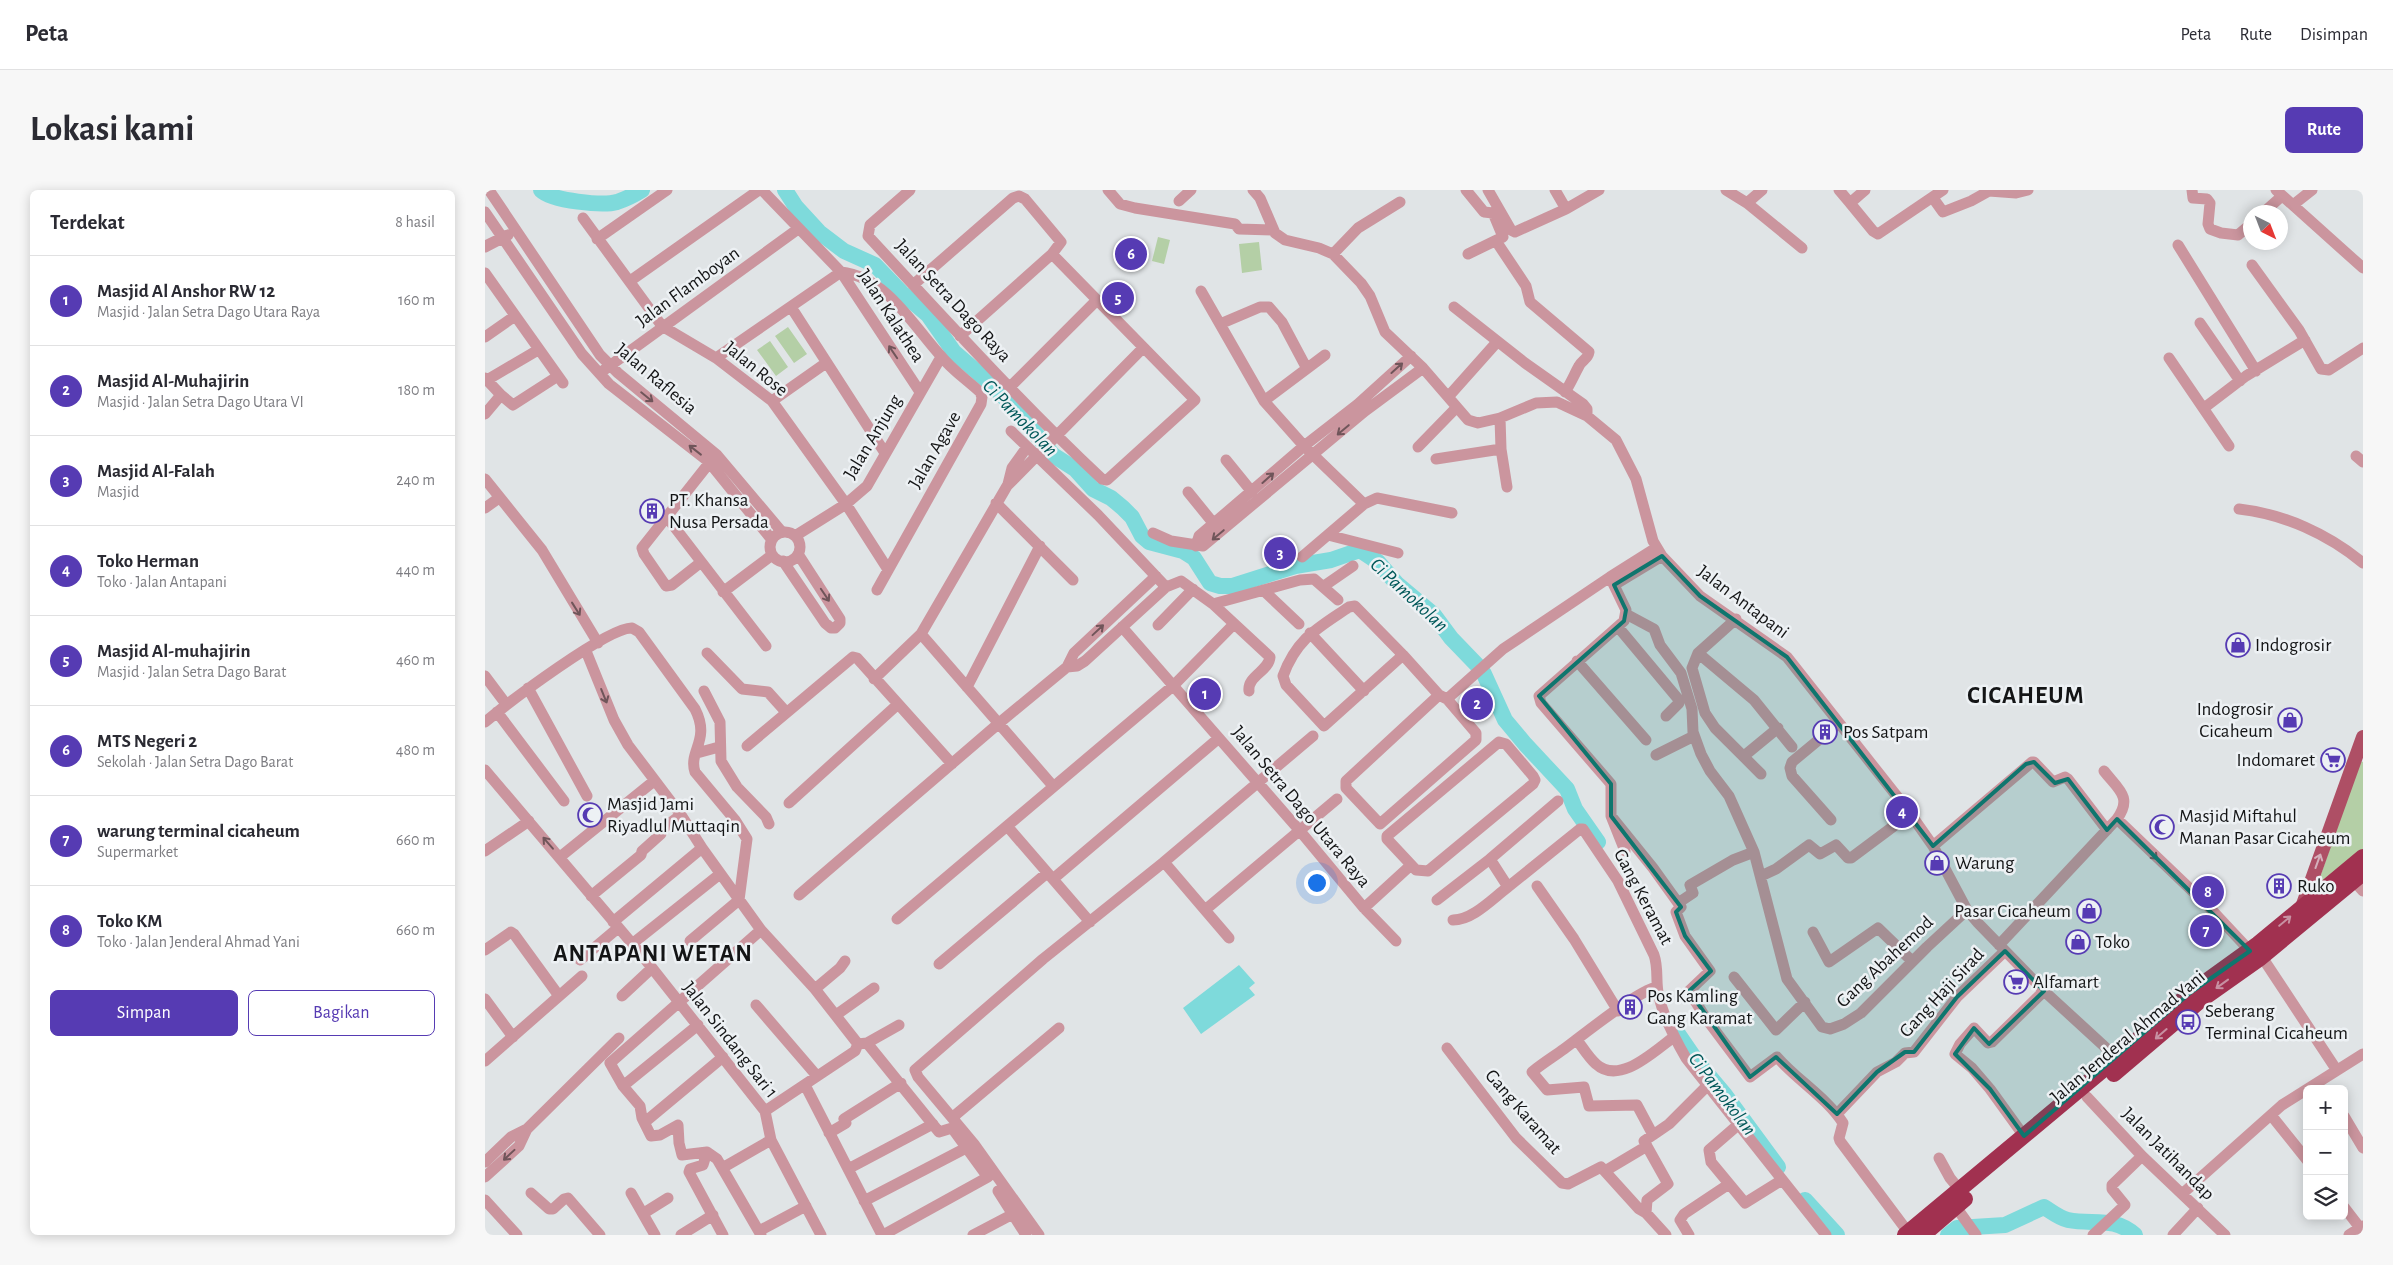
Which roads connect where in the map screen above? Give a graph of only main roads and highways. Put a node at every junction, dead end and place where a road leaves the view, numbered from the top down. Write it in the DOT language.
graph roads {
  1 [pos="2362,743"];
  2 [pos="2363,857"];
  3 [pos="2360,882"];
  4 [pos="2302,907"];
  5 [pos="2256,954"];
  6 [pos="1912,1234"];
  4 -- 1 [label="main road, one-way"];
  2 -- 4 [label="highway, Jalan Jenderal Ahmad Yani"];
  3 -- 5 [label="highway, Jalan Jenderal Ahmad Yani"];
  5 -- 4 [label="highway, Jalan Jenderal Ahmad Yani, one-way"];
  5 -- 6 [label="highway, Jalan Jenderal Ahmad Yani, one-way"];
  5 -- 6 [label="highway, Jalan Jenderal Ahmad Yani"];
}
